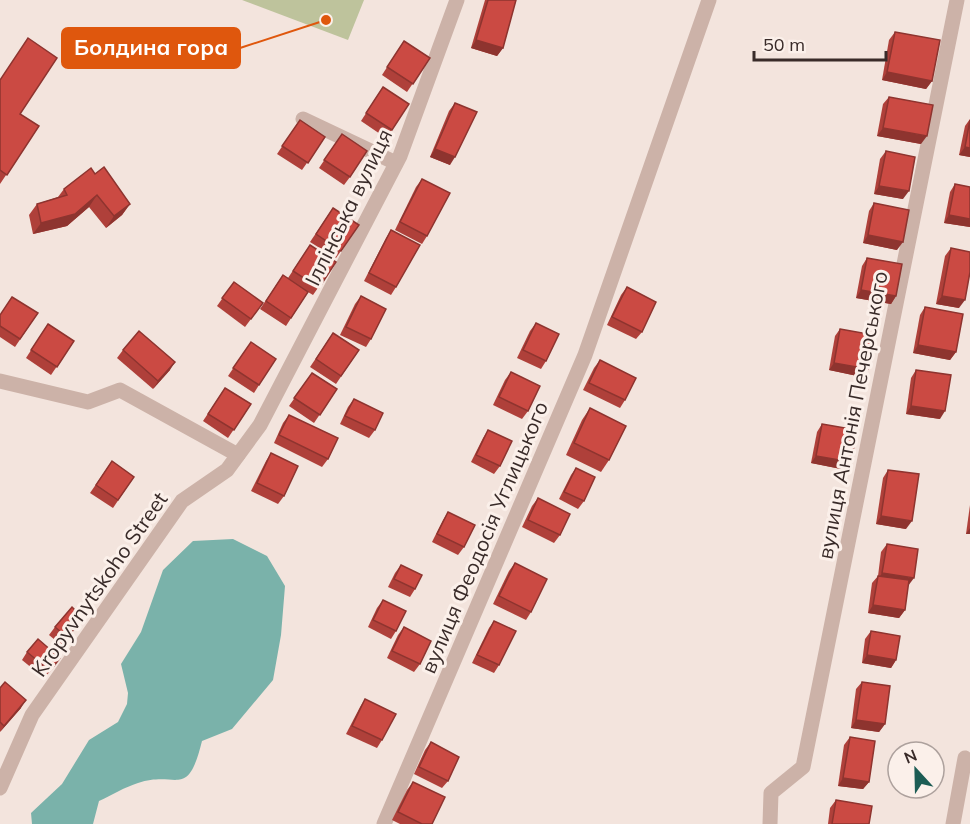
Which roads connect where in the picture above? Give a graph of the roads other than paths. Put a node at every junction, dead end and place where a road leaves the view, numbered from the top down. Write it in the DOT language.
graph roads {
  1 [pos="457,0"];
  2 [pos="710,0"];
  3 [pos="957,0"];
  4 [pos="303,119"];
  5 [pos="396,164"];
  6 [pos="0,381"];
  7 [pos="260,425"];
  8 [pos="238,455"];
  9 [pos="965,758"];
  10 [pos="0,788"];
  11 [pos="384,824"];
  12 [pos="770,824"];
  13 [pos="952,824"];
  1 -- 5 [label="street, Іллінська вулиця"];
  2 -- 11 [label="street, вулиця Феодосія Углицького"];
  3 -- 12 [label="street, вулиця Антонія Печерського"];
  4 -- 5 [label="street"];
  5 -- 7 [label="street, Іллінська вулиця"];
  6 -- 8 [label="street"];
  7 -- 8 [label="street, Kropyvnytskoho Street"];
  8 -- 10 [label="street, Kropyvnytskoho Street"];
  9 -- 13 [label="street"];
}
